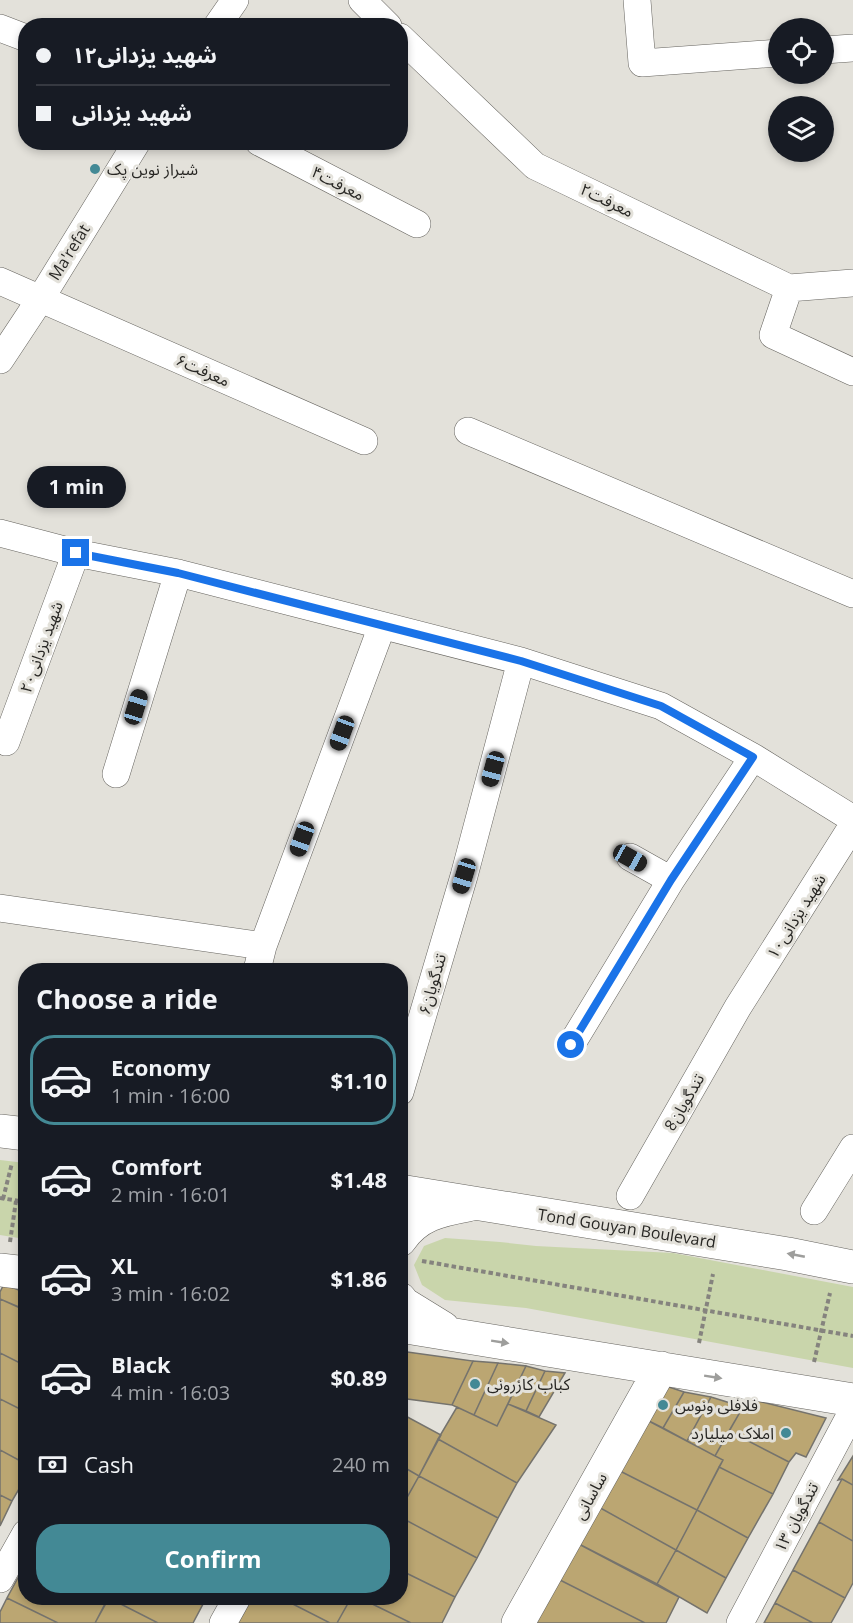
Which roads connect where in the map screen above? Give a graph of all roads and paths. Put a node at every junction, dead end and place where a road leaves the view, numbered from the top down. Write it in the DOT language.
graph roads {
  1 [pos="236,0"];
  2 [pos="362,0"];
  3 [pos="637,0"];
  4 [pos="223,18"];
  5 [pos="380,18"];
  6 [pos="0,28"];
  7 [pos="18,35"];
  8 [pos="408,45"];
  9 [pos="853,48"];
  10 [pos="834,49"];
  11 [pos="768,54"];
  12 [pos="132,150"];
  13 [pos="274,150"];
  14 [pos="417,224"];
  15 [pos="0,281"];
  16 [pos="853,283"];
  17 [pos="789,288"];
  18 [pos="41,298"];
  19 [pos="0,360"];
  20 [pos="853,372"];
  21 [pos="468,431"];
  22 [pos="364,441"];
  23 [pos="0,533"];
  24 [pos="76,553"];
  25 [pos="178,573"];
  26 [pos="853,594"];
  27 [pos="382,626"];
  28 [pos="521,661"];
  29 [pos="6,742"];
  30 [pos="753,757"];
  31 [pos="116,774"];
  32 [pos="853,819"];
  33 [pos="853,825"];
  34 [pos="630,858"];
  35 [pos="671,880"];
  36 [pos="0,908"];
  37 [pos="260,958"];
  38 [pos="738,1007"];
  39 [pos="571,1045"];
  40 [pos="408,1065"];
  41 [pos="0,1131"];
  42 [pos="18,1133"];
  43 [pos="853,1148"];
  44 [pos="408,1192"];
  45 [pos="630,1196"];
  46 [pos="0,1198"];
  47 [pos="16,1201"];
  48 [pos="479,1203"];
  49 [pos="813,1211"];
  50 [pos="408,1235"];
  51 [pos="719,1244"];
  52 [pos="408,1250"];
  53 [pos="845,1265"];
  54 [pos="10,1271"];
  55 [pos="408,1306"];
  56 [pos="706,1311"];
  57 [pos="408,1327"];
  58 [pos="822,1331"];
  59 [pos="455,1335"];
  60 [pos="853,1336"];
  61 [pos="677,1371"];
  62 [pos="807,1392"];
  63 [pos="853,1400"];
  64 [pos="853,1410"];
  65 [pos="18,1547"];
  66 [pos="0,1579"];
  67 [pos="233,1605"];
  68 [pos="223,1623"];
  69 [pos="518,1623"];
  70 [pos="740,1623"];
  1 -- 4 [label="street"];
  2 -- 5 [label="street"];
  3 -- 11 [label="street"];
  6 -- 7 [label="street"];
  8 -- 17 [label="street, معرفت۲"];
  9 -- 10 [label="street"];
  12 -- 18 [label="street, Ma'refat"];
  13 -- 14 [label="street, معرفت۴"];
  15 -- 18 [label="street, معرفت۶"];
  16 -- 17 [label="street"];
  17 -- 20 [label="street"];
  18 -- 19 [label="street, Ma'refat"];
  18 -- 22 [label="street, معرفت۶"];
  21 -- 26 [label="street"];
  23 -- 24 [label="street"];
  24 -- 25 [label="street"];
  24 -- 29 [label="street, شهید یزدانی۲۰"];
  25 -- 27 [label="street"];
  25 -- 31 [label="street"];
  27 -- 28 [label="street"];
  27 -- 37 [label="street"];
  28 -- 30 [label="street"];
  28 -- 40 [label="street, ۶تندگویان"];
  30 -- 32 [label="street"];
  30 -- 35 [label="street"];
  33 -- 38 [label="street, شهید یزدانی۱۰"];
  34 -- 35 [label="street"];
  35 -- 39 [label="street"];
  36 -- 37 [label="street"];
  38 -- 45 [label="street, 8تندگویان"];
  41 -- 42 [label="street"];
  43 -- 49 [label="street"];
  44 -- 48 [label="street, Tond Gouyan Boulevard"];
  46 -- 47 [label="path"];
  47 -- 54 [label="path"];
  48 -- 50 [label="street"];
  48 -- 51 [label="street, Tond Gouyan Boulevard"];
  53 -- 51 [label="street, Tond Gouyan Boulevard, one-way"];
  51 -- 56 [label="path"];
  52 -- 56 [label="path"];
  53 -- 58 [label="path"];
  55 -- 59 [label="street"];
  56 -- 58 [label="path"];
  56 -- 61 [label="path"];
  57 -- 59 [label="street"];
  58 -- 60 [label="path"];
  58 -- 62 [label="path"];
  59 -- 61 [label="street, one-way"];
  61 -- 62 [label="street, one-way"];
  61 -- 69 [label="street, ساسانی"];
  62 -- 63 [label="street"];
  64 -- 70 [label="street, ۱۳ تندگویان"];
  65 -- 66 [label="street"];
  67 -- 68 [label="street"];
}
